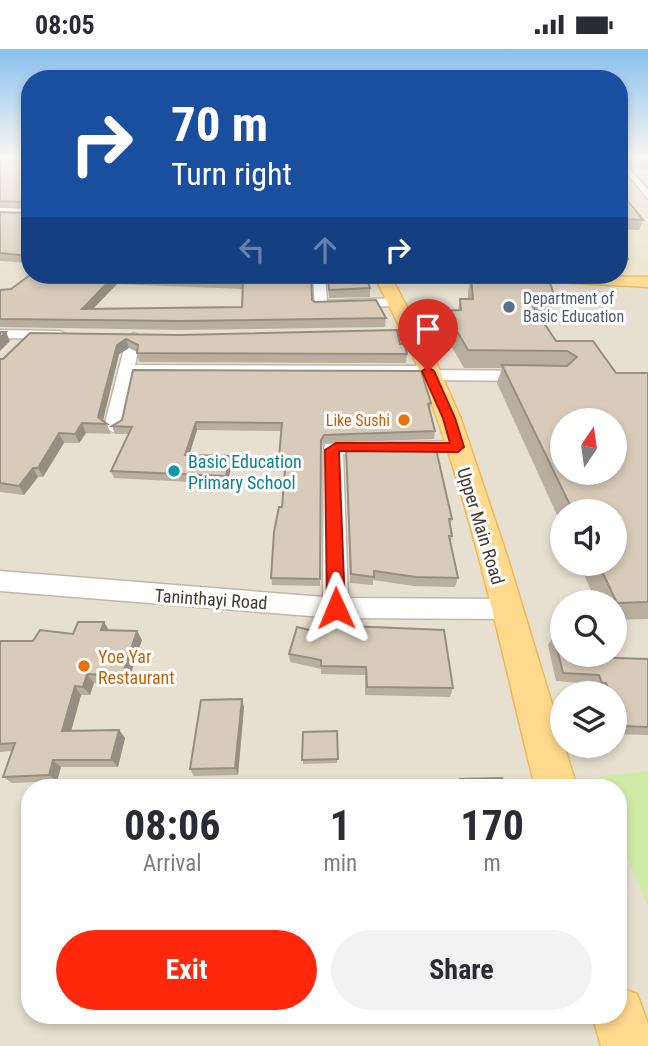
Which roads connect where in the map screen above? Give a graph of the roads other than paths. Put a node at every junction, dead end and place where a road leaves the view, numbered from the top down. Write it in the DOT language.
graph roads {
  1 [pos="0,212"];
  2 [pos="21,213"];
  3 [pos="628,281"];
  4 [pos="648,282"];
  5 [pos="319,284"];
  6 [pos="387,284"];
  7 [pos="396,302"];
  8 [pos="0,334"];
  9 [pos="29,335"];
  10 [pos="82,336"];
  11 [pos="133,337"];
  12 [pos="10,354"];
  13 [pos="126,370"];
  14 [pos="429,373"];
  15 [pos="547,376"];
  16 [pos="113,427"];
  17 [pos="458,447"];
  18 [pos="2,585"];
  19 [pos="336,608"];
  20 [pos="507,609"];
  21 [pos="554,779"];
  22 [pos="621,1024"];
  23 [pos="628,1046"];
  1 -- 2 [label="street"];
  3 -- 4 [label="main road"];
  5 -- 7 [label="street"];
  6 -- 7 [label="main road, Upper Main Road"];
  7 -- 14 [label="main road, Upper Main Road"];
  8 -- 9 [label="street"];
  9 -- 10 [label="street"];
  9 -- 12 [label="street"];
  11 -- 13 [label="street"];
  13 -- 14 [label="street"];
  13 -- 16 [label="street"];
  14 -- 15 [label="street"];
  14 -- 17 [label="main road, Upper Main Road"];
  17 -- 19 [label="street"];
  17 -- 20 [label="main road, Upper Main Road"];
  18 -- 19 [label="street, Taninthayi Road"];
  19 -- 20 [label="street, Taninthayi Road"];
  20 -- 21 [label="main road, Upper Main Road"];
  22 -- 23 [label="main road"];
}
